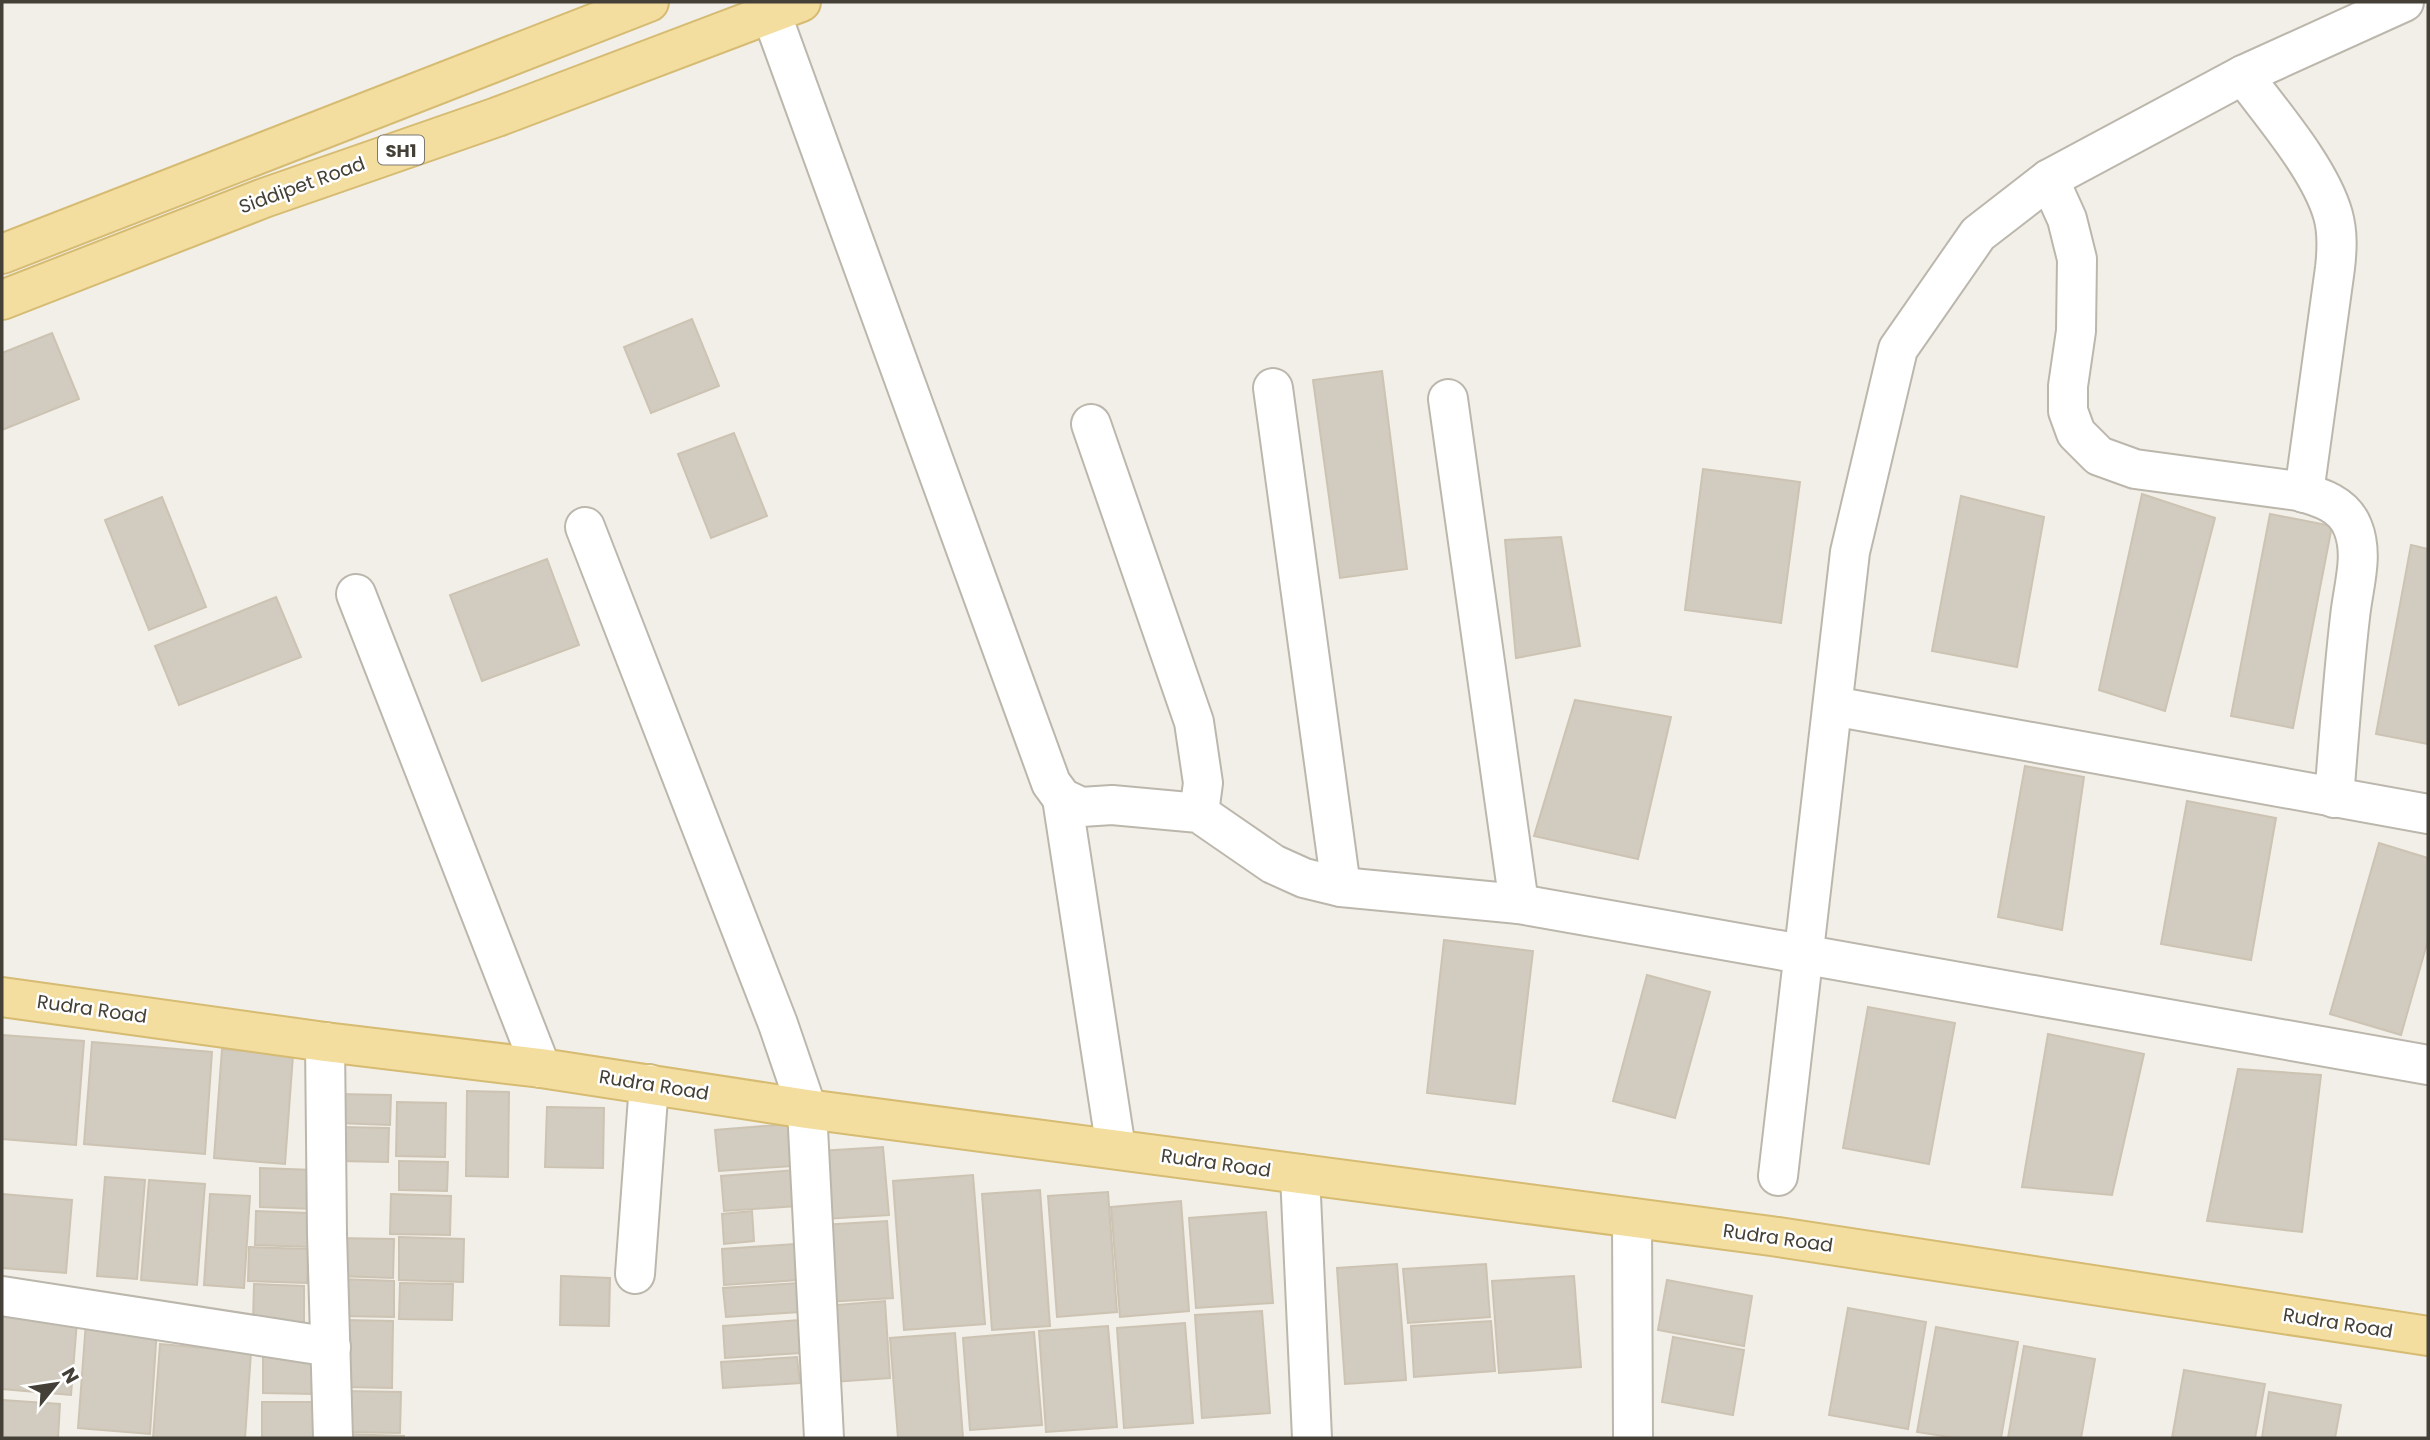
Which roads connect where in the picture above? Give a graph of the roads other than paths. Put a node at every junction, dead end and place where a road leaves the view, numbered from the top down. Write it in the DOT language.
graph roads {
  1 [pos="649,2"];
  2 [pos="2404,2"];
  3 [pos="786,7"];
  4 [pos="2243,75"];
  5 [pos="2049,179"];
  6 [pos="2,254"];
  7 [pos="2,300"];
  8 [pos="1273,388"];
  9 [pos="1448,399"];
  10 [pos="1091,425"];
  11 [pos="2304,493"];
  12 [pos="585,527"];
  13 [pos="356,594"];
  14 [pos="1833,706"];
  15 [pos="2334,797"];
  16 [pos="1062,799"];
  17 [pos="1199,813"];
  18 [pos="2428,814"];
  19 [pos="1341,887"];
  20 [pos="1519,904"];
  21 [pos="1804,954"];
  22 [pos="2,997"];
  23 [pos="325,1042"];
  24 [pos="2428,1065"];
  25 [pos="541,1068"];
  26 [pos="649,1084"];
  27 [pos="807,1108"];
  28 [pos="1116,1149"];
  29 [pos="1300,1174"];
  30 [pos="1778,1176"];
  31 [pos="1632,1218"];
  32 [pos="635,1275"];
  33 [pos="2,1296"];
  34 [pos="2428,1336"];
  35 [pos="331,1347"];
  36 [pos="333,1438"];
  37 [pos="824,1438"];
  38 [pos="1312,1438"];
  39 [pos="1633,1438"];
  1 -- 6 [label="main road, SH1"];
  2 -- 4 [label="street"];
  3 -- 7 [label="main road, Siddipet Road / SH1"];
  3 -- 16 [label="street"];
  4 -- 5 [label="street"];
  4 -- 11 [label="street"];
  5 -- 11 [label="street"];
  5 -- 14 [label="street"];
  8 -- 19 [label="street"];
  9 -- 20 [label="street"];
  10 -- 17 [label="street"];
  11 -- 15 [label="street"];
  12 -- 27 [label="street"];
  13 -- 25 [label="street"];
  14 -- 15 [label="street"];
  14 -- 21 [label="street"];
  15 -- 18 [label="street"];
  16 -- 17 [label="street"];
  16 -- 28 [label="street"];
  17 -- 19 [label="street"];
  19 -- 20 [label="street"];
  20 -- 21 [label="street"];
  21 -- 24 [label="street"];
  21 -- 30 [label="street"];
  22 -- 23 [label="main road, Rudra Road"];
  23 -- 25 [label="main road, Rudra Road"];
  23 -- 35 [label="street"];
  25 -- 26 [label="main road, Rudra Road"];
  26 -- 27 [label="main road, Rudra Road"];
  26 -- 32 [label="street"];
  27 -- 28 [label="main road, Rudra Road"];
  27 -- 37 [label="street"];
  28 -- 29 [label="main road, Rudra Road"];
  29 -- 31 [label="main road, Rudra Road"];
  29 -- 38 [label="street"];
  31 -- 34 [label="main road, Rudra Road"];
  31 -- 39 [label="street"];
  33 -- 35 [label="street"];
  35 -- 36 [label="street"];
}
